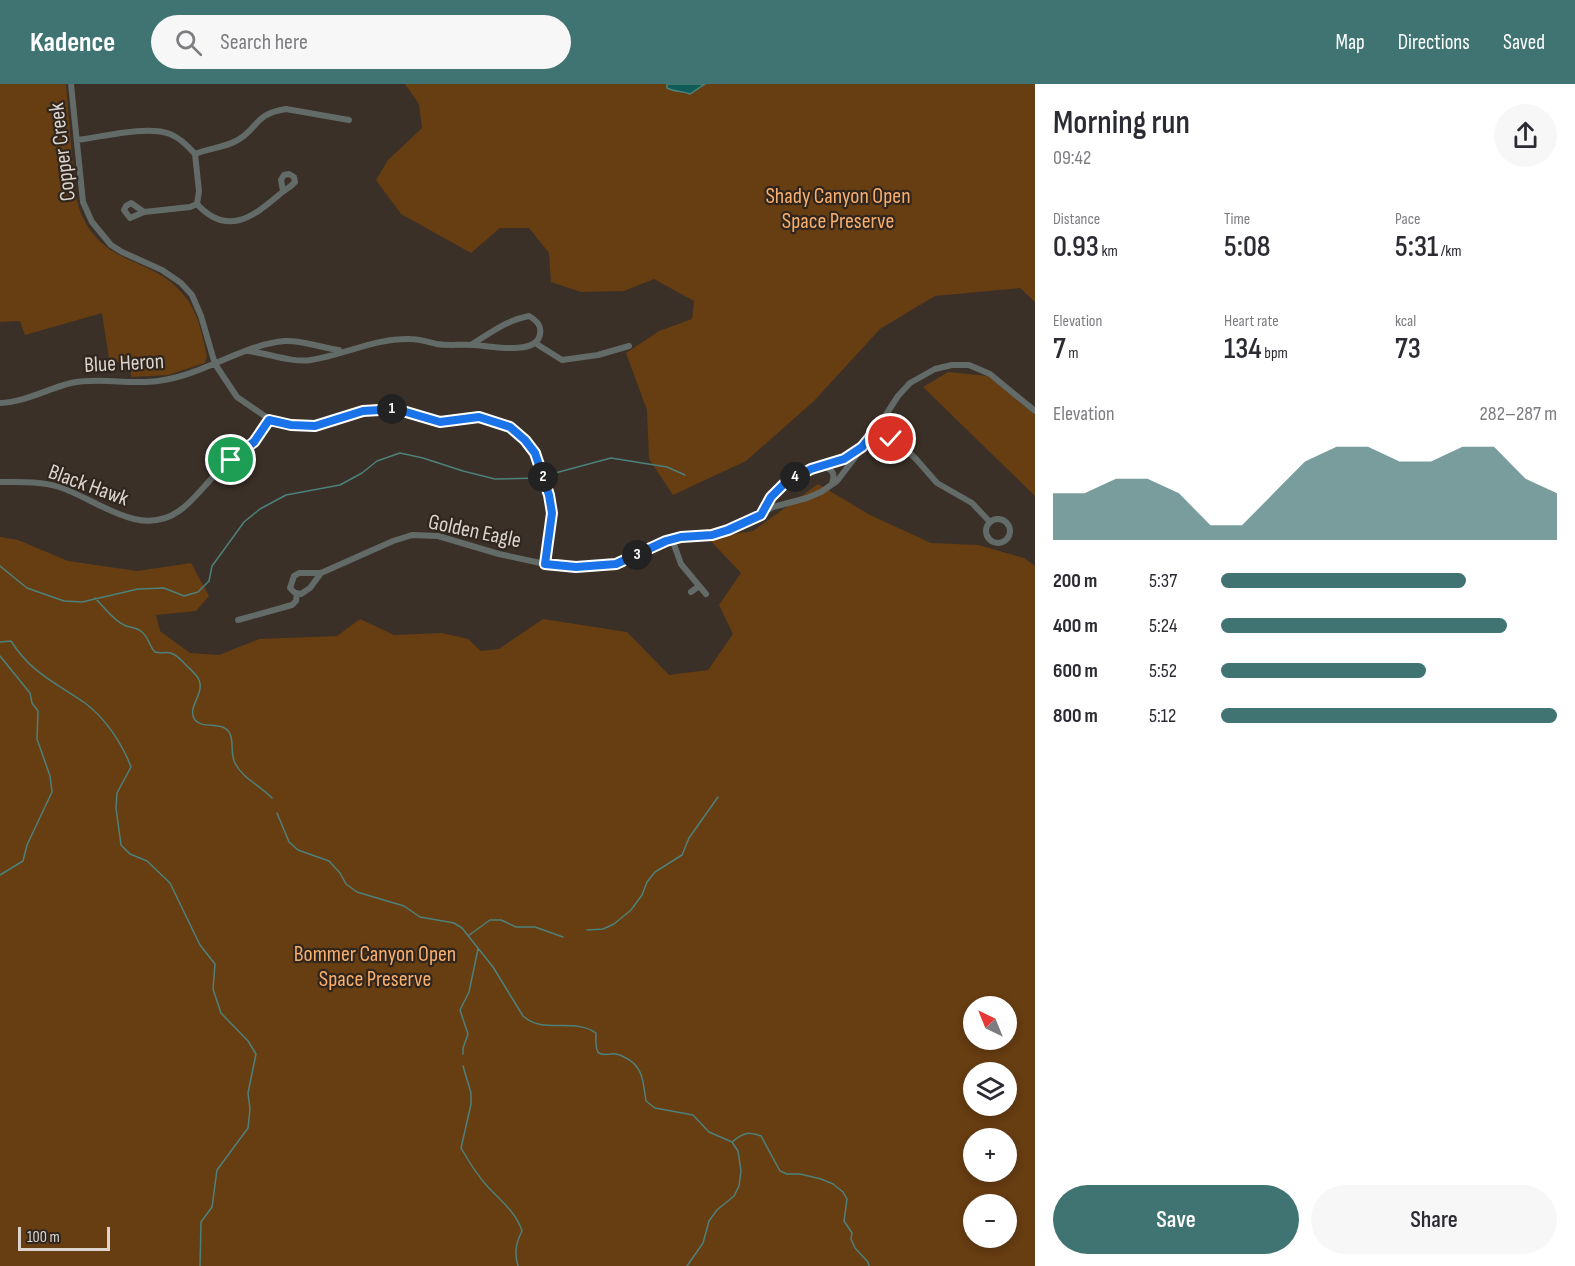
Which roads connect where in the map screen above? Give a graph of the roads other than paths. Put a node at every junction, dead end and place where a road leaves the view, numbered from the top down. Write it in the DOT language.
graph roads {
  1 [pos="71,84"];
  2 [pos="348,120"];
  3 [pos="77,140"];
  4 [pos="195,154"];
  5 [pos="283,191"];
  6 [pos="197,204"];
  7 [pos="144,212"];
  8 [pos="535,344"];
  9 [pos="471,345"];
  10 [pos="629,346"];
  11 [pos="248,351"];
  12 [pos="346,351"];
  13 [pos="215,364"];
  14 [pos="0,404"];
  15 [pos="1035,411"];
  16 [pos="269,420"];
  17 [pos="876,430"];
  18 [pos="862,447"];
  19 [pos="821,466"];
  20 [pos="0,482"];
  21 [pos="832,484"];
  22 [pos="761,515"];
  23 [pos="990,522"];
  24 [pos="672,539"];
  25 [pos="545,564"];
  26 [pos="321,573"];
  27 [pos="699,586"];
  28 [pos="691,592"];
  29 [pos="297,593"];
  30 [pos="706,594"];
  31 [pos="238,620"];
  1 -- 3 [label="street, Copper Creek"];
  2 -- 4 [label="street"];
  3 -- 4 [label="street"];
  3 -- 13 [label="street, Copper Creek"];
  4 -- 6 [label="street"];
  5 -- 6 [label="street"];
  6 -- 7 [label="street"];
  8 -- 9 [label="street, Blue Heron"];
  8 -- 9 [label="street"];
  8 -- 10 [label="street"];
  9 -- 12 [label="street, Blue Heron"];
  11 -- 12 [label="street, Blue Heron"];
  11 -- 12 [label="street, Blue Heron"];
  11 -- 13 [label="street, Blue Heron"];
  13 -- 14 [label="street, Blue Heron"];
  13 -- 16 [label="street, Copper Creek"];
  15 -- 17 [label="street, Golden Eagle"];
  16 -- 20 [label="street, Black Hawk"];
  16 -- 25 [label="street, Copper Creek"];
  17 -- 18 [label="street, Golden Eagle"];
  17 -- 23 [label="street"];
  18 -- 19 [label="street, Golden Eagle"];
  18 -- 21 [label="street, Golden Eagle"];
  19 -- 21 [label="street"];
  19 -- 22 [label="street, Golden Eagle"];
  21 -- 22 [label="street, Golden Eagle"];
  22 -- 24 [label="street, Golden Eagle"];
  24 -- 25 [label="street, Golden Eagle"];
  24 -- 27 [label="street"];
  25 -- 26 [label="street, Golden Eagle"];
  26 -- 29 [label="street, Golden Eagle"];
  26 -- 29 [label="street, Golden Eagle"];
  27 -- 28 [label="street"];
  27 -- 30 [label="street"];
  29 -- 31 [label="street"];
}
